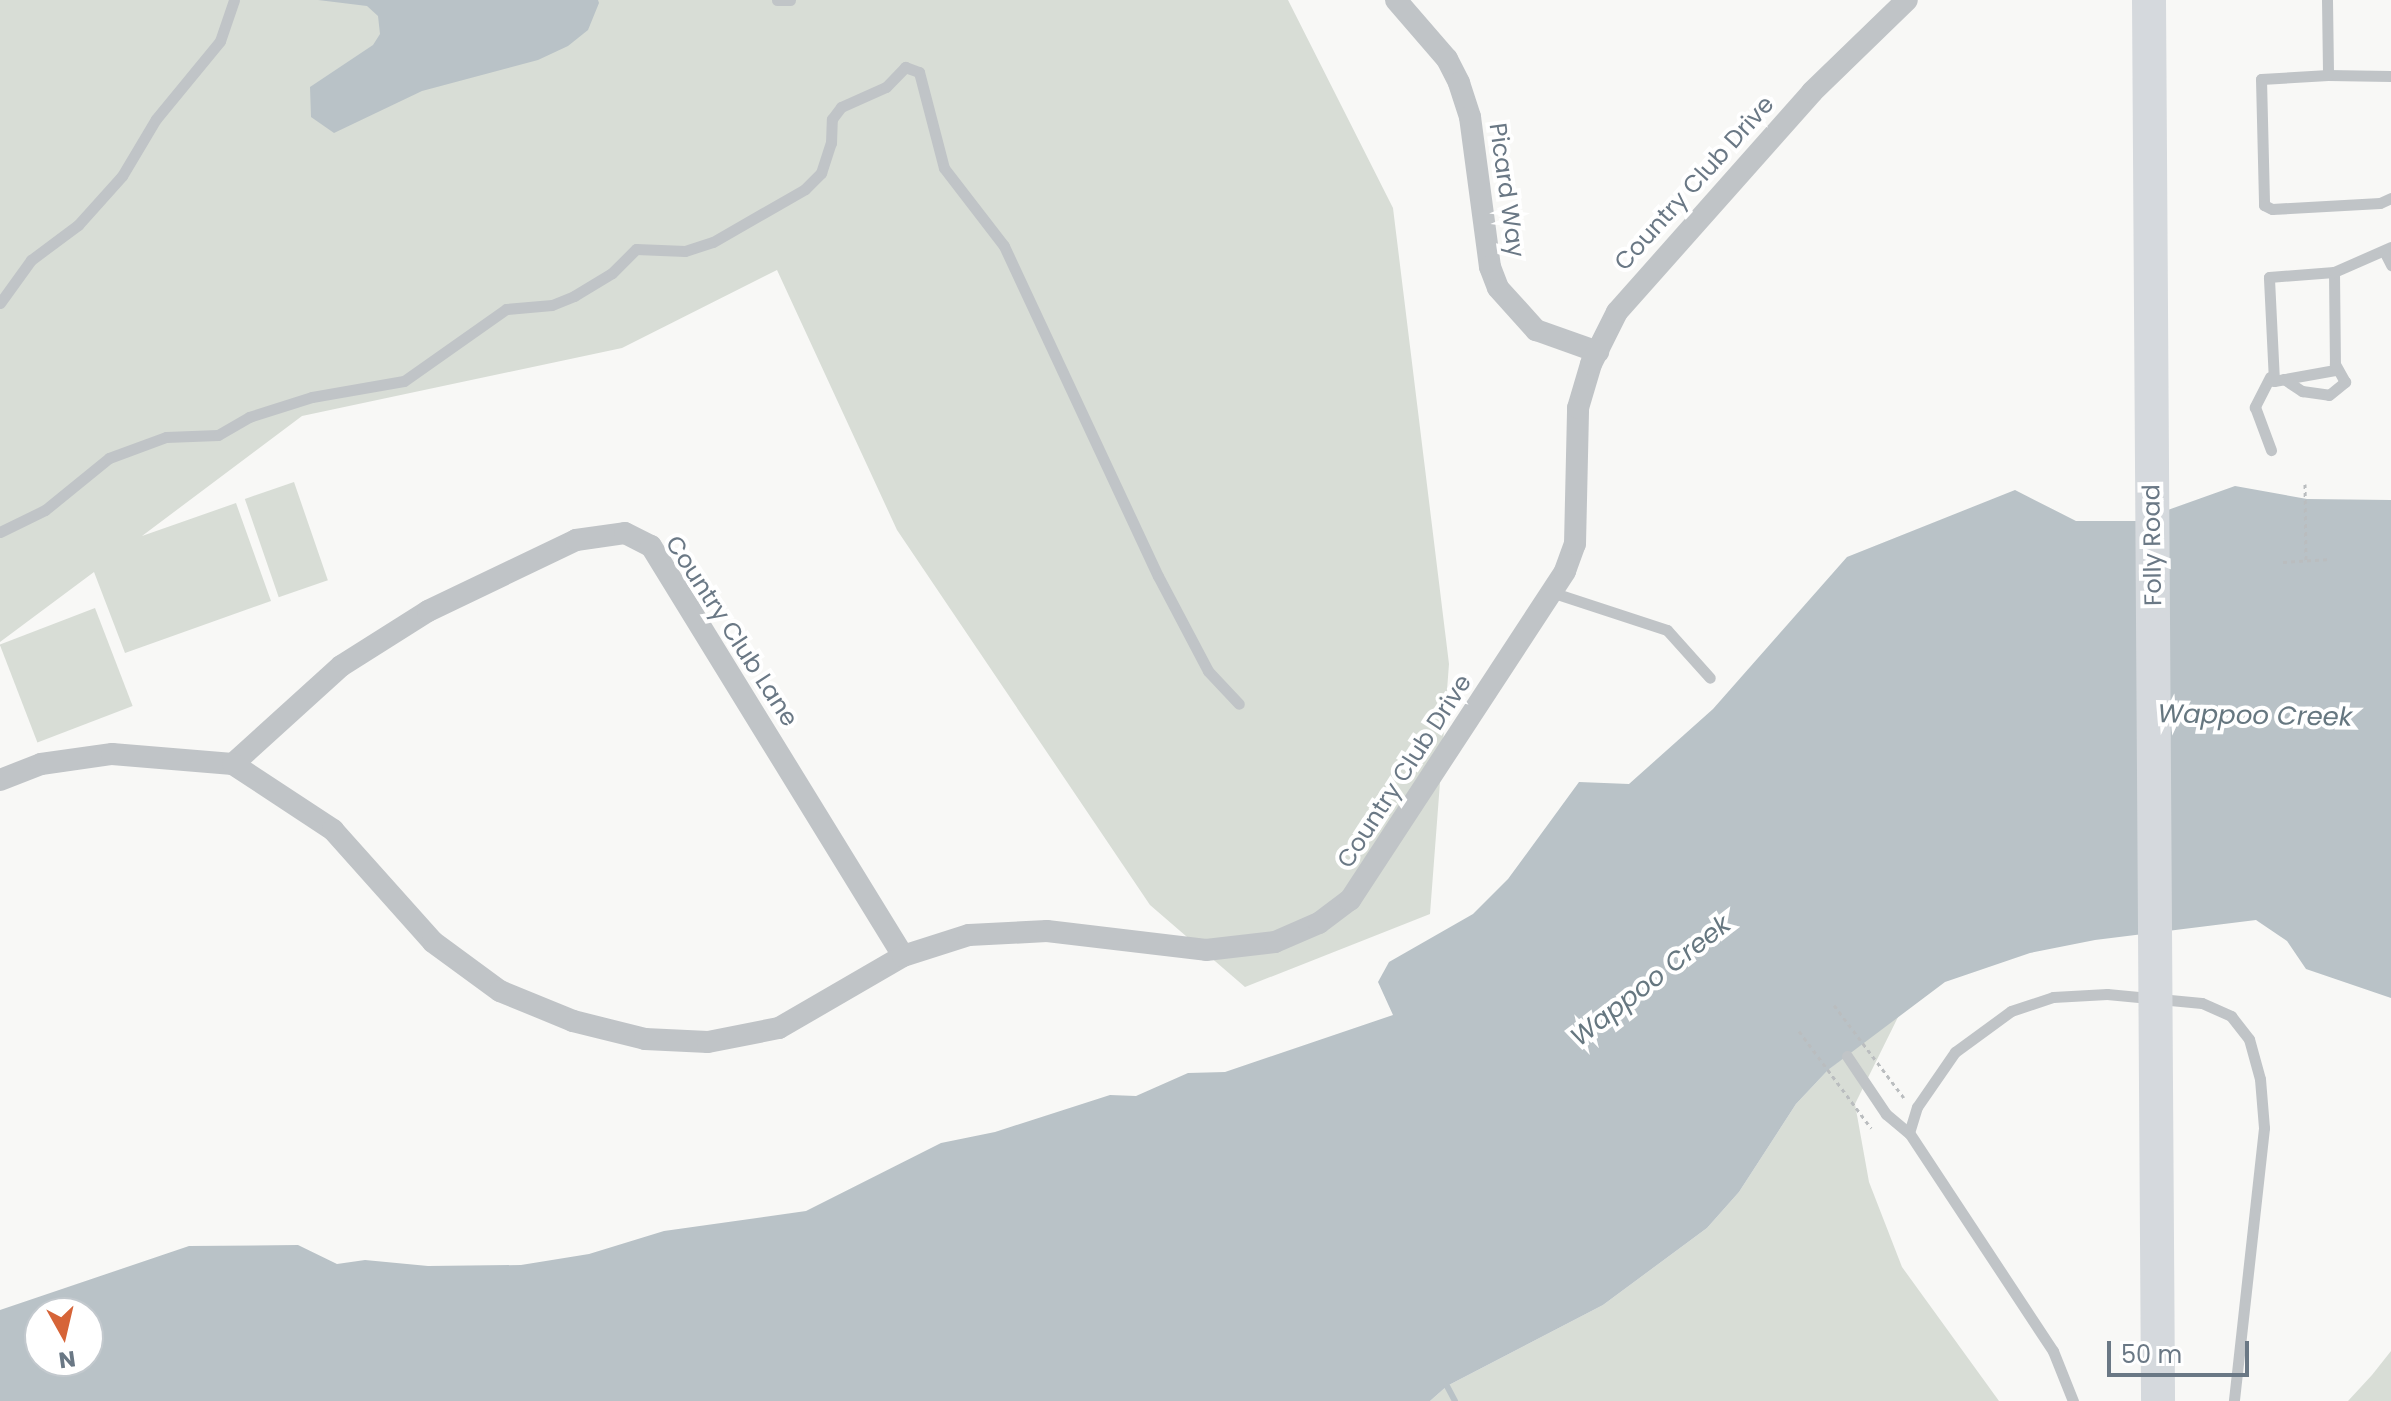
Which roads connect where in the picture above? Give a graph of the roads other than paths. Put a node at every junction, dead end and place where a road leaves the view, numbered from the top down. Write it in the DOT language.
graph roads {
  1 [pos="234,0"];
  2 [pos="777,0"];
  3 [pos="790,0"];
  4 [pos="1396,0"];
  5 [pos="1907,0"];
  6 [pos="2149,0"];
  7 [pos="2327,0"];
  8 [pos="2328,75"];
  9 [pos="2391,76"];
  10 [pos="2391,198"];
  11 [pos="2387,249"];
  12 [pos="2391,265"];
  13 [pos="2334,272"];
  14 [pos="0,303"];
  15 [pos="1598,352"];
  16 [pos="2335,364"];
  17 [pos="2270,377"];
  18 [pos="2284,379"];
  19 [pos="2271,450"];
  20 [pos="0,532"];
  21 [pos="1551,592"];
  22 [pos="1710,678"];
  23 [pos="1239,704"];
  24 [pos="233,764"];
  25 [pos="0,780"];
  26 [pos="903,956"];
  27 [pos="1847,1056"];
  28 [pos="1909,1133"];
  29 [pos="2073,1401"];
  30 [pos="2158,1401"];
  31 [pos="2234,1401"];
  1 -- 14 [label="lane"];
  2 -- 3 [label="lane"];
  4 -- 15 [label="street, Picard Way"];
  5 -- 15 [label="street, Country Club Drive"];
  6 -- 30 [label="main road, Folly Road"];
  7 -- 8 [label="lane"];
  8 -- 9 [label="lane"];
  8 -- 10 [label="lane"];
  11 -- 12 [label="lane"];
  11 -- 13 [label="lane"];
  13 -- 16 [label="lane"];
  13 -- 17 [label="lane"];
  15 -- 21 [label="street, Country Club Drive"];
  16 -- 18 [label="lane"];
  16 -- 18 [label="lane"];
  17 -- 18 [label="lane"];
  17 -- 19 [label="lane"];
  20 -- 23 [label="lane"];
  21 -- 22 [label="lane"];
  21 -- 26 [label="street, Country Club Drive"];
  24 -- 25 [label="street, Country Club Drive"];
  24 -- 26 [label="street, Country Club Drive"];
  24 -- 26 [label="street, Country Club Lane"];
  27 -- 28 [label="lane"];
  28 -- 29 [label="lane"];
  28 -- 31 [label="lane"];
}
